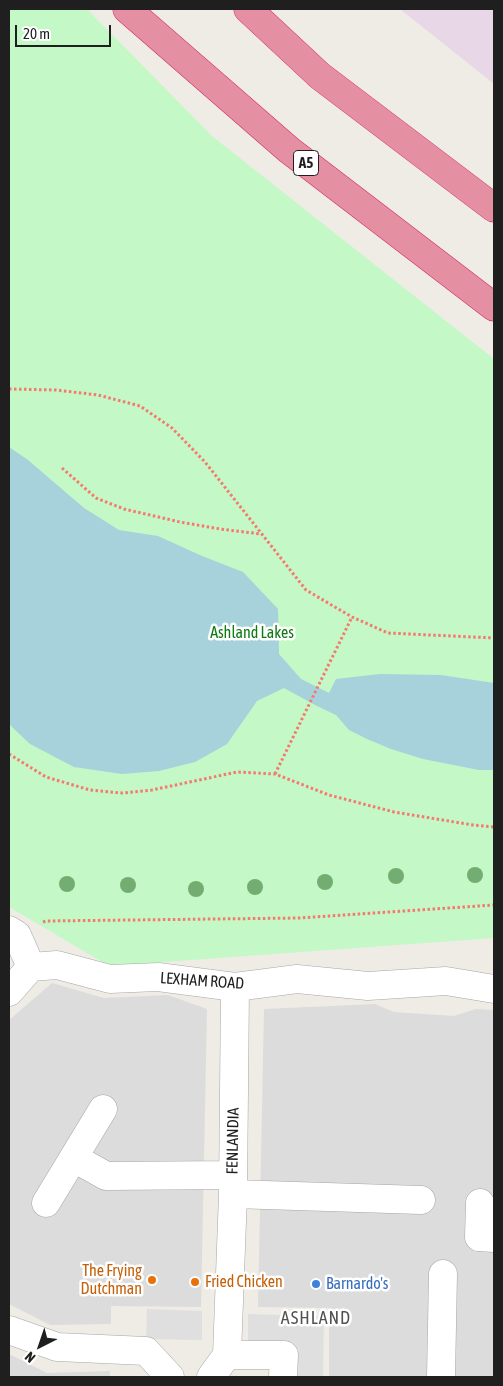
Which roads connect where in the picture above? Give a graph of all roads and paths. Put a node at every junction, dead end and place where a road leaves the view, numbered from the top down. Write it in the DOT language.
graph roads {
  1 [pos="127,9"];
  2 [pos="248,9"];
  3 [pos="494,208"];
  4 [pos="494,307"];
  5 [pos="9,389"];
  6 [pos="62,468"];
  7 [pos="262,534"];
  8 [pos="352,617"];
  9 [pos="494,638"];
  10 [pos="9,754"];
  11 [pos="275,774"];
  12 [pos="494,827"];
  13 [pos="494,905"];
  14 [pos="13,932"];
  15 [pos="31,967"];
  16 [pos="235,987"];
  17 [pos="494,989"];
  18 [pos="9,992"];
  19 [pos="103,1109"];
  20 [pos="74,1158"];
  21 [pos="233,1184"];
  22 [pos="421,1200"];
  23 [pos="46,1203"];
  24 [pos="480,1203"];
  25 [pos="494,1238"];
  26 [pos="443,1274"];
  27 [pos="10,1335"];
  28 [pos="227,1355"];
  29 [pos="170,1377"];
  30 [pos="211,1377"];
  31 [pos="283,1377"];
  32 [pos="441,1377"];
  1 -- 4 [label="highway, A5"];
  2 -- 3 [label="highway"];
  5 -- 7 [label="path"];
  6 -- 7 [label="path"];
  7 -- 8 [label="path"];
  8 -- 9 [label="path"];
  8 -- 11 [label="path"];
  10 -- 11 [label="path"];
  11 -- 12 [label="path"];
  13 -- 14 [label="path"];
  14 -- 15 [label="street"];
  15 -- 16 [label="street, LEXHAM ROAD"];
  15 -- 18 [label="street"];
  16 -- 17 [label="street, LEXHAM ROAD"];
  16 -- 21 [label="street, FENLANDIA"];
  19 -- 20 [label="street"];
  20 -- 21 [label="street"];
  20 -- 23 [label="street"];
  21 -- 22 [label="street"];
  21 -- 28 [label="street, FENLANDIA"];
  24 -- 25 [label="street"];
  26 -- 32 [label="street"];
  27 -- 29 [label="street"];
  28 -- 30 [label="street"];
  28 -- 31 [label="street"];
}
